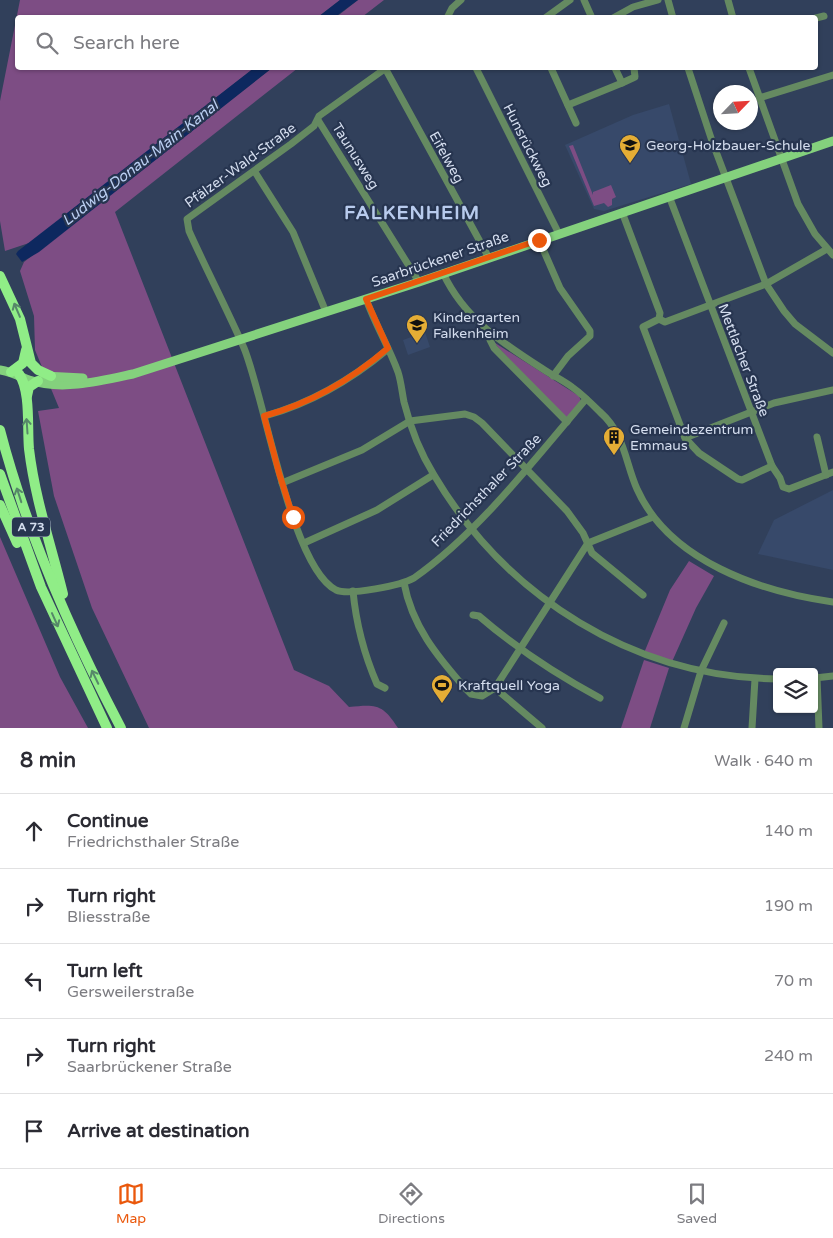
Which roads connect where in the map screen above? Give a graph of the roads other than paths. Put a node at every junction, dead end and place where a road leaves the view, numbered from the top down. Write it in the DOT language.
graph roads {
  1 [pos="461,0"];
  2 [pos="570,0"];
  3 [pos="584,0"];
  4 [pos="658,0"];
  5 [pos="668,0"];
  6 [pos="728,0"];
  7 [pos="448,15"];
  8 [pos="549,15"];
  9 [pos="591,15"];
  10 [pos="619,15"];
  11 [pos="672,15"];
  12 [pos="733,15"];
  13 [pos="824,16"];
  14 [pos="818,18"];
  15 [pos="383,70"];
  16 [pos="387,70"];
  17 [pos="477,70"];
  18 [pos="552,70"];
  19 [pos="616,70"];
  20 [pos="634,70"];
  21 [pos="689,70"];
  22 [pos="750,70"];
  23 [pos="833,75"];
  24 [pos="622,83"];
  25 [pos="759,98"];
  26 [pos="568,105"];
  27 [pos="318,120"];
  28 [pos="576,123"];
  29 [pos="833,141"];
  30 [pos="781,159"];
  31 [pos="255,172"];
  32 [pos="725,177"];
  33 [pos="669,196"];
  34 [pos="622,212"];
  35 [pos="559,234"];
  36 [pos="539,240"];
  37 [pos="827,249"];
  38 [pos="833,255"];
  39 [pos="490,258"];
  40 [pos="443,273"];
  41 [pos="0,276"];
  42 [pos="419,282"];
  43 [pos="766,284"];
  44 [pos="366,299"];
  45 [pos="710,306"];
  46 [pos="326,312"];
  47 [pos="659,319"];
  48 [pos="492,336"];
  49 [pos="240,340"];
  50 [pos="26,347"];
  51 [pos="388,348"];
  52 [pos="833,353"];
  53 [pos="0,370"];
  54 [pos="15,373"];
  55 [pos="52,376"];
  56 [pos="553,376"];
  57 [pos="111,379"];
  58 [pos="38,381"];
  59 [pos="833,390"];
  60 [pos="586,399"];
  61 [pos="26,402"];
  62 [pos="751,411"];
  63 [pos="264,416"];
  64 [pos="410,421"];
  65 [pos="566,422"];
  66 [pos="0,430"];
  67 [pos="817,437"];
  68 [pos="685,438"];
  69 [pos="772,466"];
  70 [pos="526,470"];
  71 [pos="829,473"];
  72 [pos="0,474"];
  73 [pos="433,475"];
  74 [pos="282,483"];
  75 [pos="0,505"];
  76 [pos="653,517"];
  77 [pos="471,528"];
  78 [pos="304,543"];
  79 [pos="588,543"];
  80 [pos="36,575"];
  81 [pos="404,583"];
  82 [pos="353,591"];
  83 [pos="643,595"];
  84 [pos="833,602"];
  85 [pos="550,605"];
  86 [pos="473,615"];
  87 [pos="69,622"];
  88 [pos="724,623"];
  89 [pos="522,649"];
  90 [pos="701,671"];
  91 [pos="833,676"];
  92 [pos="818,678"];
  93 [pos="755,679"];
  94 [pos="773,679"];
  95 [pos="385,688"];
  96 [pos="495,688"];
  97 [pos="600,698"];
  98 [pos="818,711"];
  99 [pos="107,728"];
  100 [pos="121,728"];
  101 [pos="542,728"];
  102 [pos="684,728"];
  103 [pos="752,728"];
  104 [pos="819,728"];
  1 -- 7 [label="street"];
  2 -- 8 [label="street"];
  3 -- 9 [label="street"];
  4 -- 10 [label="street"];
  5 -- 11 [label="street"];
  6 -- 12 [label="street"];
  13 -- 14 [label="street"];
  15 -- 27 [label="street, Pfälzer-Wald-Straße"];
  16 -- 39 [label="street, Eifelweg"];
  17 -- 35 [label="street, Hunsrückweg"];
  18 -- 26 [label="street"];
  19 -- 24 [label="street"];
  20 -- 24 [label="street"];
  21 -- 32 [label="street"];
  22 -- 25 [label="street"];
  23 -- 25 [label="street"];
  24 -- 26 [label="street"];
  25 -- 30 [label="street"];
  26 -- 28 [label="street"];
  27 -- 31 [label="street, Pfälzer-Wald-Straße"];
  27 -- 42 [label="street, Taunusweg"];
  29 -- 30 [label="main road, Saarbrückener Straße"];
  30 -- 32 [label="main road, Saarbrückener Straße"];
  30 -- 37 [label="street"];
  31 -- 46 [label="street"];
  31 -- 49 [label="street, Pfälzer-Wald-Straße"];
  32 -- 33 [label="main road, Saarbrückener Straße"];
  32 -- 43 [label="street"];
  33 -- 34 [label="main road, Saarbrückener Straße"];
  33 -- 45 [label="street, Mettlacher Straße"];
  34 -- 35 [label="main road, Saarbrückener Straße"];
  34 -- 47 [label="street"];
  35 -- 36 [label="main road, Saarbrückener Straße"];
  36 -- 39 [label="main road, Saarbrückener Straße"];
  36 -- 56 [label="street"];
  37 -- 38 [label="street"];
  37 -- 43 [label="street"];
  39 -- 40 [label="main road, Saarbrückener Straße"];
  40 -- 42 [label="main road, Saarbrückener Straße"];
  40 -- 48 [label="street"];
  50 -- 41 [label="highway, one-way"];
  42 -- 44 [label="main road, Saarbrückener Straße"];
  43 -- 45 [label="street"];
  43 -- 52 [label="street"];
  44 -- 46 [label="main road, Saarbrückener Straße"];
  44 -- 51 [label="street"];
  45 -- 47 [label="street"];
  45 -- 62 [label="street, Mettlacher Straße"];
  46 -- 49 [label="main road, Saarbrückener Straße"];
  47 -- 68 [label="street"];
  48 -- 56 [label="street"];
  48 -- 65 [label="street"];
  49 -- 57 [label="main road, Saarbrückener Straße"];
  49 -- 63 [label="street, Friedrichsthaler Straße"];
  50 -- 54 [label="highway"];
  50 -- 55 [label="highway"];
  51 -- 63 [label="street"];
  51 -- 64 [label="street"];
  53 -- 54 [label="main road"];
  54 -- 55 [label="main road, Saarbrückener Straße"];
  54 -- 58 [label="main road, Saarbrückener Straße"];
  54 -- 61 [label="highway"];
  55 -- 57 [label="main road, Saarbrückener Straße"];
  56 -- 60 [label="street"];
  57 -- 58 [label="main road, Saarbrückener Straße"];
  58 -- 61 [label="highway"];
  59 -- 62 [label="street"];
  60 -- 65 [label="street, Friedrichsthaler Straße"];
  60 -- 76 [label="street"];
  87 -- 61 [label="highway, one-way"];
  62 -- 68 [label="street"];
  62 -- 69 [label="street, Mettlacher Straße"];
  63 -- 74 [label="street, Friedrichsthaler Straße"];
  64 -- 70 [label="street"];
  64 -- 73 [label="street"];
  64 -- 74 [label="street"];
  65 -- 70 [label="street, Friedrichsthaler Straße"];
  87 -- 66 [label="highway, A 73, one-way"];
  67 -- 71 [label="street, Mettlacher Straße"];
  68 -- 69 [label="street"];
  69 -- 71 [label="street, Mettlacher Straße"];
  70 -- 77 [label="street, Friedrichsthaler Straße"];
  70 -- 79 [label="street"];
  72 -- 80 [label="highway, A 73"];
  73 -- 77 [label="street"];
  73 -- 78 [label="street"];
  74 -- 78 [label="street, Friedrichsthaler Straße"];
  75 -- 80 [label="highway, A 73"];
  76 -- 79 [label="street"];
  76 -- 84 [label="street"];
  77 -- 81 [label="street, Friedrichsthaler Straße"];
  77 -- 85 [label="street"];
  78 -- 82 [label="street, Friedrichsthaler Straße"];
  79 -- 83 [label="street"];
  79 -- 85 [label="street"];
  80 -- 99 [label="highway, A 73, one-way"];
  81 -- 82 [label="street, Friedrichsthaler Straße"];
  81 -- 96 [label="street"];
  82 -- 95 [label="street"];
  85 -- 89 [label="street"];
  85 -- 90 [label="street"];
  86 -- 89 [label="street"];
  100 -- 87 [label="highway, A 73, one-way"];
  88 -- 90 [label="street"];
  89 -- 96 [label="street"];
  89 -- 97 [label="street"];
  90 -- 93 [label="street"];
  90 -- 102 [label="street"];
  91 -- 92 [label="street"];
  93 -- 94 [label="street"];
  93 -- 103 [label="street"];
  96 -- 101 [label="street"];
  98 -- 104 [label="street"];
}
